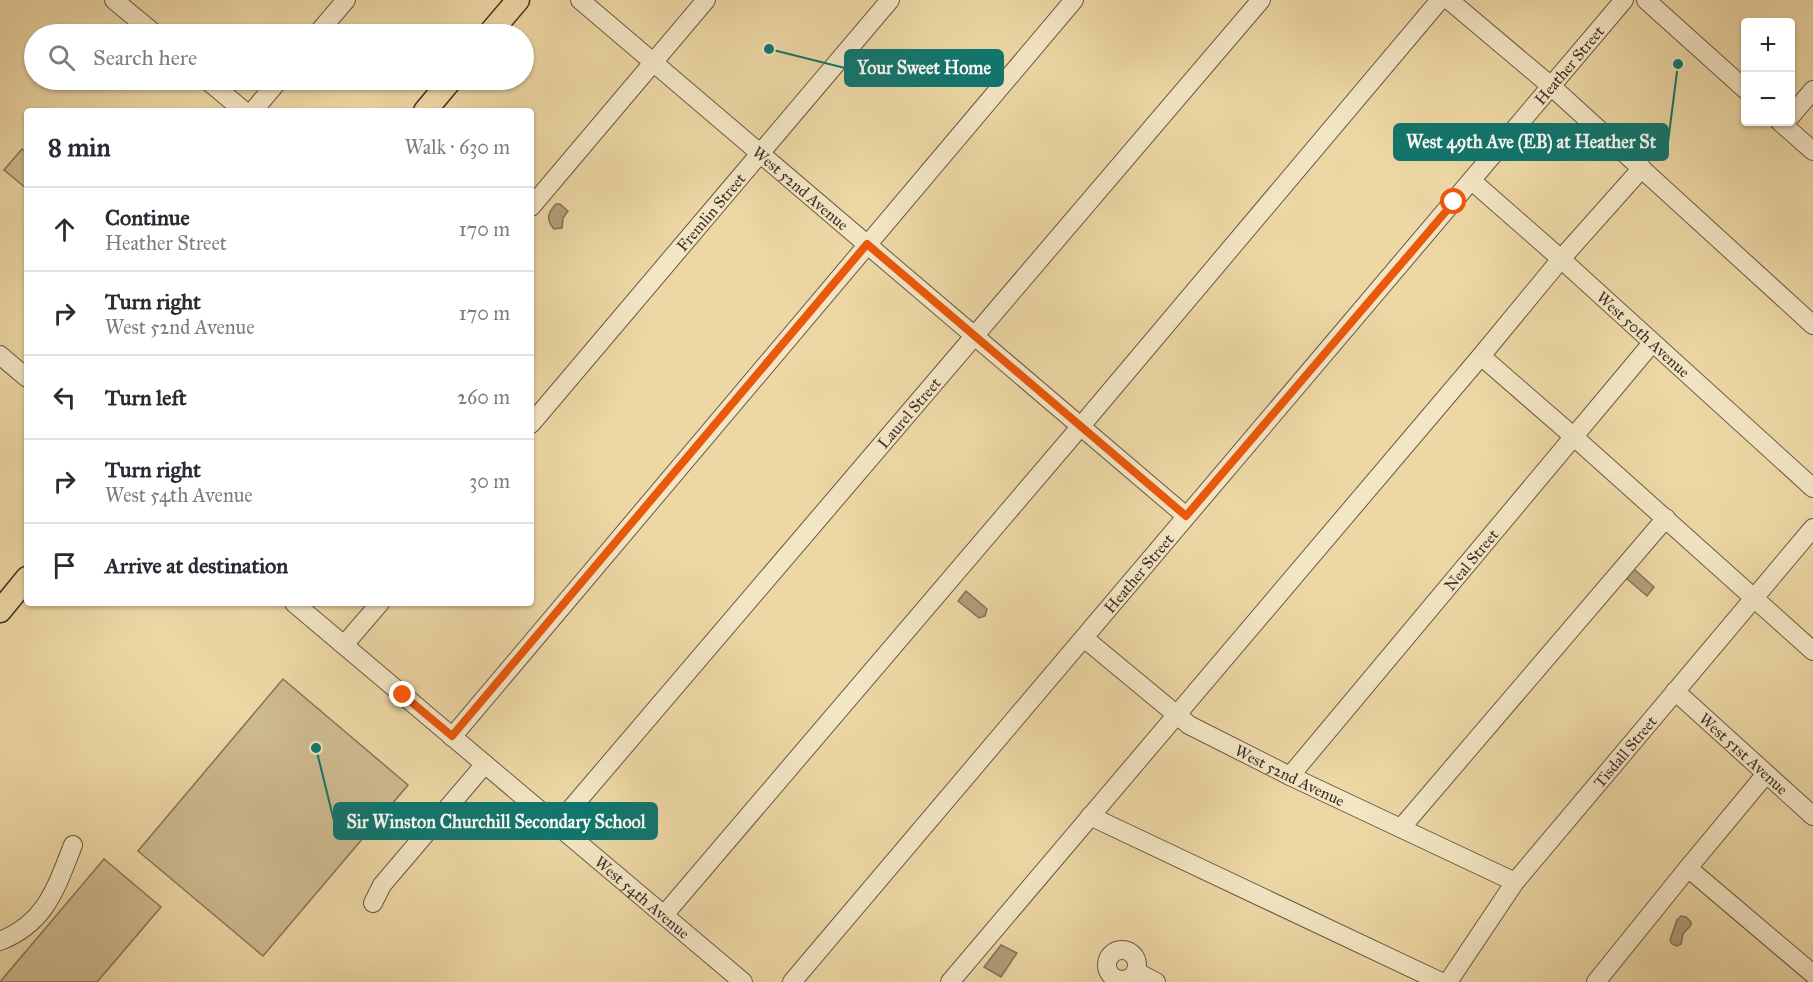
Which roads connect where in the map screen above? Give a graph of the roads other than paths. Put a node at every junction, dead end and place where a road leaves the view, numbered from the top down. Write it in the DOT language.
graph roads {
  1 [pos="114,0"];
  2 [pos="345,0"];
  3 [pos="518,0"];
  4 [pos="580,0"];
  5 [pos="706,0"];
  6 [pos="890,0"];
  7 [pos="1074,0"];
  8 [pos="1261,0"];
  9 [pos="1440,0"];
  10 [pos="1449,0"];
  11 [pos="1624,0"];
  12 [pos="1646,0"];
  13 [pos="143,24"];
  14 [pos="325,24"];
  15 [pos="498,24"];
  16 [pos="653,63"];
  17 [pos="1551,86"];
  18 [pos="1741,86"];
  19 [pos="219,90"];
  20 [pos="271,90"];
  21 [pos="443,90"];
  22 [pos="1813,90"];
  23 [pos="240,108"];
  24 [pos="256,108"];
  25 [pos="428,108"];
  26 [pos="1795,110"];
  27 [pos="1790,126"];
  28 [pos="1813,151"];
  29 [pos="760,153"];
  30 [pos="1642,168"];
  31 [pos="1472,181"];
  32 [pos="534,203"];
  33 [pos="867,244"];
  34 [pos="1561,259"];
  35 [pos="1813,325"];
  36 [pos="975,336"];
  37 [pos="1652,343"];
  38 [pos="0,355"];
  39 [pos="1481,356"];
  40 [pos="24,375"];
  41 [pos="534,420"];
  42 [pos="1081,426"];
  43 [pos="1573,436"];
  44 [pos="1813,488"];
  45 [pos="1186,516"];
  46 [pos="1666,519"];
  47 [pos="1813,528"];
  48 [pos="24,582"];
  49 [pos="1754,598"];
  50 [pos="298,606"];
  51 [pos="377,606"];
  52 [pos="0,611"];
  53 [pos="1084,638"];
  54 [pos="344,645"];
  55 [pos="1813,651"];
  56 [pos="1675,692"];
  57 [pos="1175,715"];
  58 [pos="452,736"];
  59 [pos="485,764"];
  60 [pos="1766,774"];
  61 [pos="1290,776"];
  62 [pos="1090,816"];
  63 [pos="1813,816"];
  64 [pos="556,825"];
  65 [pos="1401,828"];
  66 [pos="73,845"];
  67 [pos="1688,868"];
  68 [pos="1515,882"];
  69 [pos="373,903"];
  70 [pos="664,915"];
  71 [pos="0,941"];
  72 [pos="1137,972"];
  73 [pos="1813,974"];
  74 [pos="743,982"];
  75 [pos="792,982"];
  76 [pos="950,982"];
  77 [pos="1156,982"];
  78 [pos="1442,982"];
  79 [pos="1448,982"];
  80 [pos="1596,982"];
  1 -- 13 [label="street"];
  2 -- 14 [label="street"];
  3 -- 15 [label="main road"];
  4 -- 16 [label="street, West 52nd Avenue"];
  5 -- 16 [label="street"];
  6 -- 29 [label="street, Fremlin Street"];
  7 -- 33 [label="street"];
  8 -- 36 [label="street, Laurel Street"];
  9 -- 42 [label="street"];
  10 -- 17 [label="street"];
  11 -- 17 [label="street, Heather Street"];
  12 -- 18 [label="street"];
  16 -- 29 [label="street, West 52nd Avenue"];
  16 -- 32 [label="street"];
  17 -- 30 [label="street"];
  17 -- 31 [label="street, Heather Street"];
  19 -- 23 [label="street"];
  20 -- 24 [label="street"];
  21 -- 25 [label="main road"];
  22 -- 26 [label="street"];
  27 -- 28 [label="street"];
  29 -- 33 [label="street, West 52nd Avenue"];
  29 -- 41 [label="street, Fremlin Street"];
  30 -- 34 [label="street"];
  30 -- 35 [label="street"];
  31 -- 34 [label="street, West 50th Avenue"];
  31 -- 45 [label="street, Heather Street"];
  33 -- 36 [label="street, West 52nd Avenue"];
  33 -- 58 [label="street"];
  34 -- 37 [label="street, West 50th Avenue"];
  34 -- 39 [label="street"];
  36 -- 42 [label="street, West 52nd Avenue"];
  36 -- 64 [label="street, Laurel Street"];
  37 -- 43 [label="street, Neal Street"];
  37 -- 44 [label="street, West 50th Avenue"];
  38 -- 40 [label="street"];
  39 -- 43 [label="street"];
  39 -- 57 [label="street"];
  42 -- 45 [label="street, West 52nd Avenue"];
  42 -- 70 [label="street"];
  43 -- 46 [label="street"];
  43 -- 61 [label="street, Neal Street"];
  45 -- 53 [label="street, Heather Street"];
  46 -- 49 [label="street"];
  46 -- 65 [label="street"];
  47 -- 49 [label="street, Tisdall Street"];
  48 -- 52 [label="main road"];
  49 -- 55 [label="street"];
  49 -- 56 [label="street, Tisdall Street"];
  50 -- 54 [label="street, West 54th Avenue"];
  51 -- 54 [label="street"];
  53 -- 57 [label="street, West 52nd Avenue"];
  53 -- 75 [label="street, Heather Street"];
  54 -- 58 [label="street, West 54th Avenue"];
  56 -- 60 [label="street, West 51st Avenue"];
  56 -- 68 [label="street, Tisdall Street"];
  57 -- 61 [label="street, West 52nd Avenue"];
  57 -- 62 [label="street"];
  58 -- 59 [label="street, West 54th Avenue"];
  59 -- 64 [label="street, West 54th Avenue"];
  59 -- 69 [label="street"];
  60 -- 63 [label="street, West 51st Avenue"];
  60 -- 67 [label="street"];
  61 -- 65 [label="street, West 52nd Avenue"];
  62 -- 76 [label="street"];
  62 -- 78 [label="street"];
  64 -- 70 [label="street, West 54th Avenue"];
  65 -- 68 [label="street, West 52nd Avenue"];
  66 -- 71 [label="street"];
  67 -- 73 [label="street"];
  67 -- 80 [label="street"];
  68 -- 79 [label="street, Tisdall Street"];
  70 -- 74 [label="street, West 54th Avenue"];
  72 -- 77 [label="street"];
}
